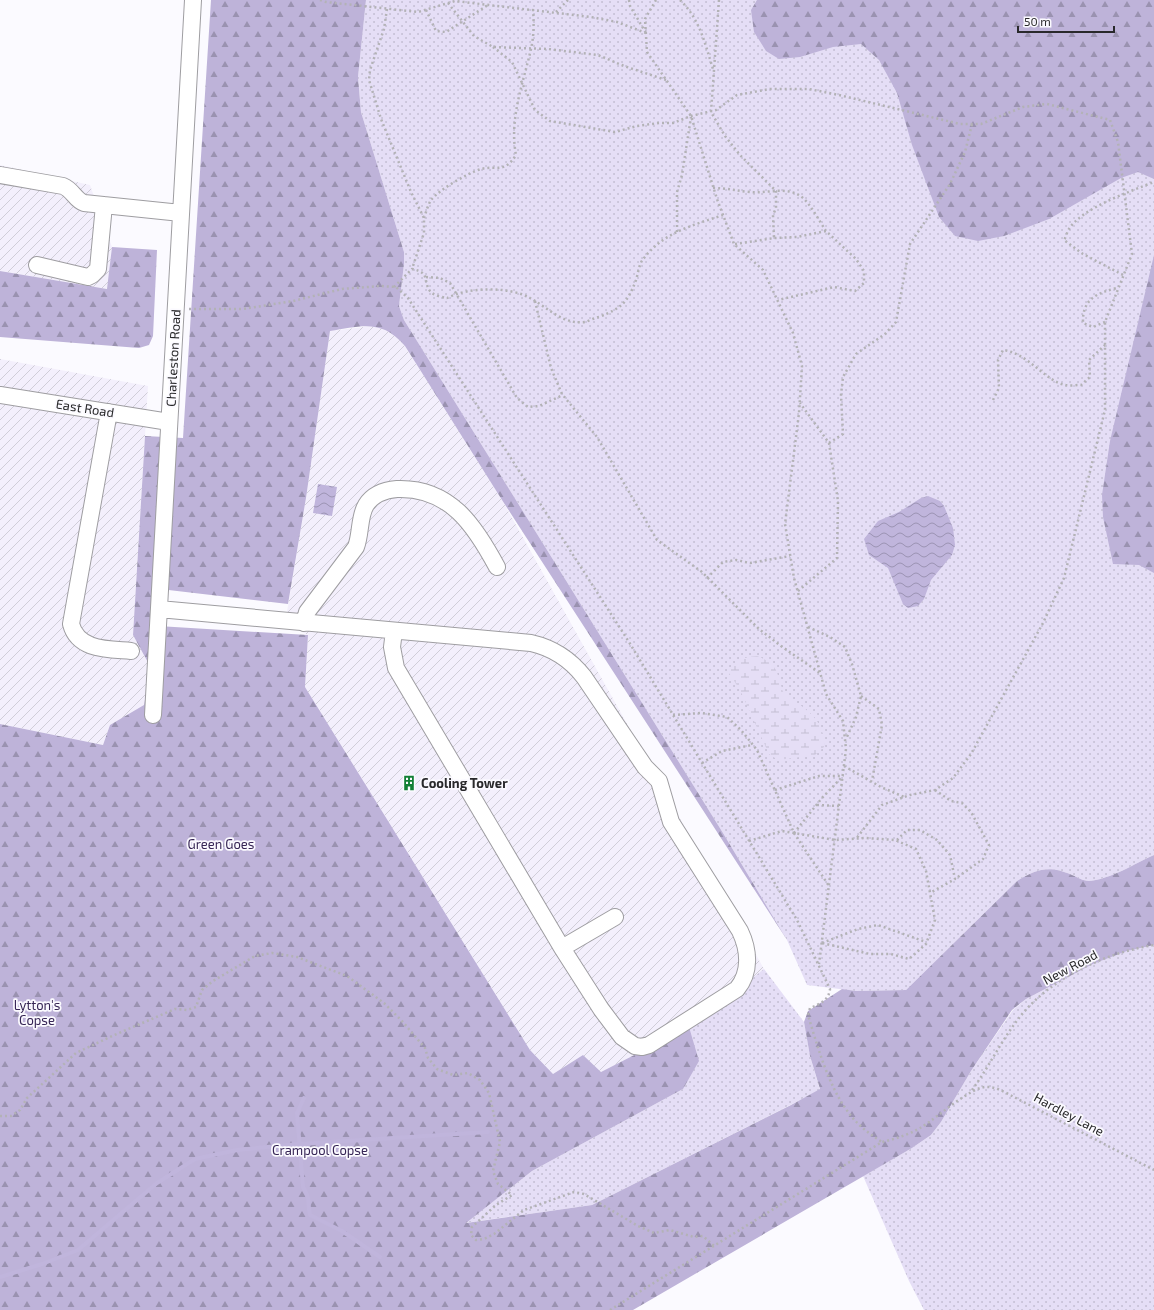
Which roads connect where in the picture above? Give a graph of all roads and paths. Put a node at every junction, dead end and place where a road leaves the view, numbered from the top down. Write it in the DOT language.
graph roads {
  1 [pos="193,0"];
  2 [pos="320,0"];
  3 [pos="568,0"];
  4 [pos="629,0"];
  5 [pos="656,0"];
  6 [pos="680,0"];
  7 [pos="719,0"];
  8 [pos="448,3"];
  9 [pos="488,5"];
  10 [pos="387,9"];
  11 [pos="533,9"];
  12 [pos="426,10"];
  13 [pos="556,12"];
  14 [pos="463,22"];
  15 [pos="646,33"];
  16 [pos="493,47"];
  17 [pos="531,48"];
  18 [pos="714,72"];
  19 [pos="666,80"];
  20 [pos="522,82"];
  21 [pos="711,112"];
  22 [pos="691,116"];
  23 [pos="972,124"];
  24 [pos="0,175"];
  25 [pos="1154,182"];
  26 [pos="713,188"];
  27 [pos="776,191"];
  28 [pos="1124,193"];
  29 [pos="104,205"];
  30 [pos="181,213"];
  31 [pos="723,215"];
  32 [pos="424,218"];
  33 [pos="826,231"];
  34 [pos="677,232"];
  35 [pos="774,238"];
  36 [pos="734,244"];
  37 [pos="37,265"];
  38 [pos="412,270"];
  39 [pos="1123,274"];
  40 [pos="426,277"];
  41 [pos="393,287"];
  42 [pos="1118,288"];
  43 [pos="457,293"];
  44 [pos="778,300"];
  45 [pos="535,301"];
  46 [pos="176,308"];
  47 [pos="1105,322"];
  48 [pos="1105,345"];
  49 [pos="0,394"];
  50 [pos="563,395"];
  51 [pos="993,400"];
  52 [pos="800,403"];
  53 [pos="109,412"];
  54 [pos="169,422"];
  55 [pos="829,443"];
  56 [pos="790,556"];
  57 [pos="497,567"];
  58 [pos="707,578"];
  59 [pos="798,591"];
  60 [pos="159,610"];
  61 [pos="304,623"];
  62 [pos="807,627"];
  63 [pos="394,631"];
  64 [pos="131,651"];
  65 [pos="820,673"];
  66 [pos="861,696"];
  67 [pos="153,715"];
  68 [pos="673,715"];
  69 [pos="845,740"];
  70 [pos="753,745"];
  71 [pos="702,763"];
  72 [pos="844,766"];
  73 [pos="843,776"];
  74 [pos="872,781"];
  75 [pos="775,790"];
  76 [pos="935,790"];
  77 [pos="904,797"];
  78 [pos="817,804"];
  79 [pos="839,806"];
  80 [pos="794,833"];
  81 [pos="856,839"];
  82 [pos="835,840"];
  83 [pos="749,841"];
  84 [pos="897,841"];
  85 [pos="955,879"];
  86 [pos="829,886"];
  87 [pos="930,893"];
  88 [pos="615,916"];
  89 [pos="926,942"];
  90 [pos="822,943"];
  91 [pos="1154,945"];
  92 [pos="562,948"];
  93 [pos="819,964"];
  94 [pos="972,1091"];
  95 [pos="0,1116"];
  96 [pos="882,1142"];
  97 [pos="1154,1170"];
  98 [pos="714,1246"];
  99 [pos="610,1310"];
  1 -- 30 [label="lane, Charleston Road"];
  2 -- 10 [label="path"];
  3 -- 13 [label="path"];
  4 -- 15 [label="path"];
  5 -- 15 [label="path"];
  6 -- 18 [label="path"];
  7 -- 18 [label="path"];
  8 -- 9 [label="path"];
  8 -- 12 [label="path"];
  8 -- 14 [label="path"];
  9 -- 11 [label="path"];
  9 -- 14 [label="path"];
  10 -- 12 [label="path"];
  10 -- 32 [label="path"];
  11 -- 13 [label="path"];
  11 -- 17 [label="path"];
  12 -- 14 [label="path"];
  13 -- 15 [label="path"];
  14 -- 16 [label="path"];
  15 -- 19 [label="path"];
  16 -- 17 [label="path"];
  16 -- 20 [label="path"];
  17 -- 19 [label="path"];
  17 -- 20 [label="path"];
  18 -- 21 [label="path"];
  19 -- 22 [label="path"];
  20 -- 22 [label="path"];
  20 -- 32 [label="path"];
  21 -- 22 [label="path"];
  21 -- 23 [label="path"];
  21 -- 27 [label="path"];
  22 -- 26 [label="path"];
  22 -- 34 [label="path"];
  23 -- 28 [label="path"];
  23 -- 55 [label="path"];
  24 -- 29 [label="lane"];
  25 -- 28 [label="path"];
  26 -- 27 [label="path"];
  26 -- 31 [label="path"];
  27 -- 33 [label="path"];
  27 -- 35 [label="path"];
  28 -- 39 [label="path"];
  28 -- 39 [label="path"];
  29 -- 30 [label="lane"];
  29 -- 37 [label="lane"];
  30 -- 46 [label="lane, Charleston Road"];
  31 -- 34 [label="path"];
  31 -- 36 [label="path"];
  32 -- 38 [label="path"];
  33 -- 35 [label="path"];
  33 -- 44 [label="path"];
  34 -- 45 [label="path"];
  35 -- 36 [label="path"];
  36 -- 44 [label="path"];
  38 -- 40 [label="path"];
  38 -- 41 [label="path"];
  39 -- 42 [label="path"];
  40 -- 43 [label="path"];
  40 -- 43 [label="path"];
  41 -- 46 [label="path"];
  41 -- 68 [label="path"];
  42 -- 47 [label="path"];
  42 -- 47 [label="path"];
  43 -- 45 [label="path"];
  43 -- 50 [label="path"];
  44 -- 52 [label="path"];
  45 -- 50 [label="path"];
  46 -- 54 [label="lane, Charleston Road"];
  47 -- 48 [label="path"];
  48 -- 51 [label="path"];
  48 -- 76 [label="path"];
  49 -- 53 [label="lane, East Road"];
  50 -- 58 [label="path"];
  52 -- 55 [label="path"];
  52 -- 56 [label="path"];
  53 -- 54 [label="lane, East Road"];
  53 -- 64 [label="lane"];
  54 -- 60 [label="lane, Charleston Road"];
  55 -- 59 [label="path"];
  56 -- 58 [label="path"];
  56 -- 59 [label="path"];
  57 -- 61 [label="lane"];
  58 -- 65 [label="path"];
  59 -- 62 [label="path"];
  60 -- 61 [label="lane"];
  60 -- 67 [label="lane, Charleston Road"];
  61 -- 63 [label="lane"];
  62 -- 65 [label="path"];
  62 -- 66 [label="path"];
  63 -- 92 [label="lane"];
  63 -- 92 [label="lane"];
  65 -- 69 [label="path"];
  66 -- 69 [label="path"];
  66 -- 74 [label="path"];
  68 -- 70 [label="path"];
  68 -- 71 [label="path"];
  69 -- 72 [label="path"];
  70 -- 71 [label="path"];
  70 -- 75 [label="path"];
  71 -- 83 [label="path"];
  72 -- 73 [label="path"];
  72 -- 74 [label="path"];
  73 -- 75 [label="path"];
  73 -- 78 [label="path"];
  73 -- 79 [label="path"];
  74 -- 77 [label="path"];
  75 -- 80 [label="path"];
  76 -- 77 [label="path"];
  76 -- 85 [label="path"];
  77 -- 81 [label="path"];
  78 -- 79 [label="path"];
  78 -- 80 [label="path"];
  79 -- 82 [label="path"];
  80 -- 82 [label="path"];
  80 -- 83 [label="path"];
  80 -- 86 [label="path"];
  81 -- 82 [label="path"];
  81 -- 84 [label="path"];
  82 -- 86 [label="path"];
  83 -- 93 [label="path"];
  84 -- 85 [label="path"];
  84 -- 87 [label="path"];
  85 -- 87 [label="path"];
  86 -- 90 [label="path"];
  87 -- 89 [label="path"];
  88 -- 92 [label="lane"];
  89 -- 90 [label="path"];
  89 -- 90 [label="path"];
  90 -- 93 [label="path"];
  91 -- 94 [label="path, New Road"];
  93 -- 96 [label="path"];
  94 -- 96 [label="path"];
  94 -- 97 [label="path, Hardley Lane"];
  95 -- 98 [label="path"];
  96 -- 98 [label="path"];
  98 -- 99 [label="path"];
}
